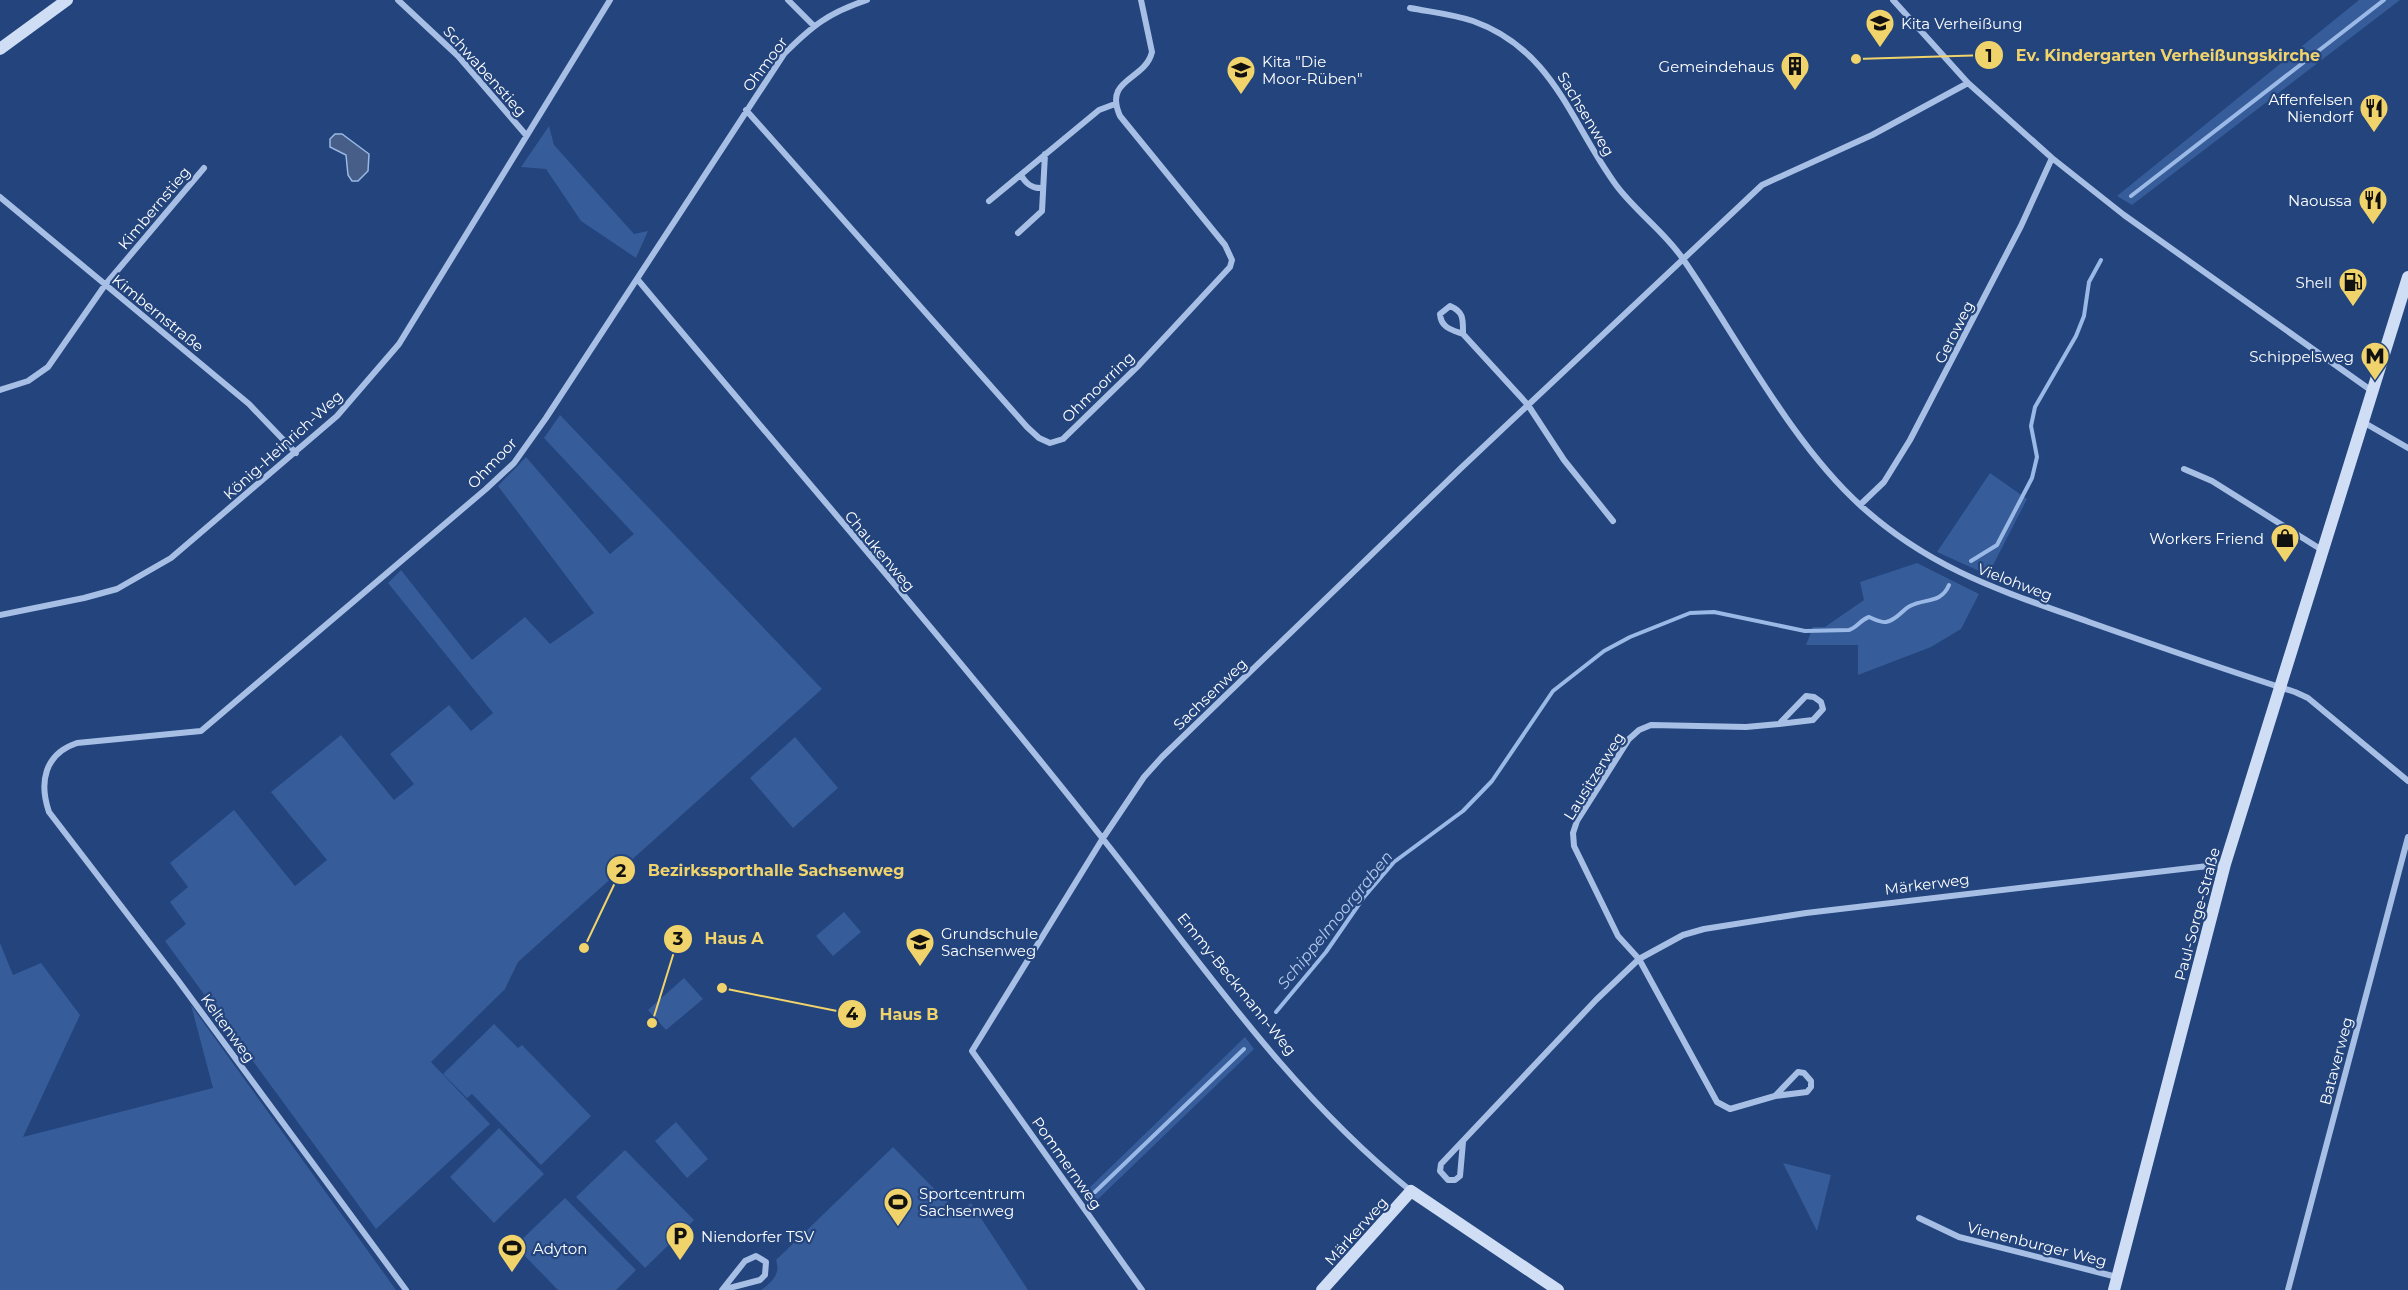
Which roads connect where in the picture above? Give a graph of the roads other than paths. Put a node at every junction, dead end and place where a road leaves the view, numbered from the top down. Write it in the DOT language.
graph roads {
  1 [pos="67,0"];
  2 [pos="398,0"];
  3 [pos="610,0"];
  4 [pos="788,0"];
  5 [pos="867,0"];
  6 [pos="1141,0"];
  7 [pos="1893,0"];
  8 [pos="1410,8"];
  9 [pos="813,25"];
  10 [pos="0,49"];
  11 [pos="1968,83"];
  12 [pos="1115,104"];
  13 [pos="746,110"];
  14 [pos="526,135"];
  15 [pos="1045,154"];
  16 [pos="2052,158"];
  17 [pos="204,168"];
  18 [pos="1021,175"];
  19 [pos="1043,188"];
  20 [pos="0,197"];
  21 [pos="990,201"];
  22 [pos="1018,233"];
  23 [pos="1682,258"];
  24 [pos="2408,277"];
  25 [pos="638,280"];
  26 [pos="105,285"];
  27 [pos="1463,334"];
  28 [pos="0,390"];
  29 [pos="2372,391"];
  30 [pos="1528,405"];
  31 [pos="2363,422"];
  32 [pos="2408,448"];
  33 [pos="296,453"];
  34 [pos="2184,469"];
  35 [pos="1860,505"];
  36 [pos="1612,521"];
  37 [pos="2322,550"];
  38 [pos="0,615"];
  39 [pos="2279,687"];
  40 [pos="1779,724"];
  41 [pos="44,776"];
  42 [pos="2408,781"];
  43 [pos="2408,837"];
  44 [pos="1103,838"];
  45 [pos="2225,864"];
  46 [pos="1639,959"];
  47 [pos="972,1051"];
  48 [pos="1775,1096"];
  49 [pos="1463,1142"];
  50 [pos="1411,1191"];
  51 [pos="1919,1218"];
  52 [pos="2118,1277"];
  53 [pos="406,1290"];
  54 [pos="722,1290"];
  55 [pos="1142,1290"];
  56 [pos="1322,1290"];
  57 [pos="1558,1290"];
  58 [pos="2114,1290"];
  59 [pos="2288,1290"];
  1 -- 10 [label="street"];
  2 -- 14 [label="street, Schwabenstieg"];
  3 -- 14 [label="street, König-Heinrich-Weg"];
  4 -- 9 [label="street"];
  5 -- 9 [label="street, Ohmoor"];
  6 -- 12 [label="street"];
  7 -- 11 [label="street"];
  8 -- 23 [label="street, Sachsenweg"];
  9 -- 13 [label="street, Ohmoor"];
  11 -- 16 [label="street"];
  11 -- 23 [label="street, Sachsenweg"];
  12 -- 13 [label="street, Ohmoorring"];
  12 -- 15 [label="street"];
  13 -- 25 [label="street, Ohmoor"];
  14 -- 33 [label="street, König-Heinrich-Weg"];
  15 -- 18 [label="street"];
  15 -- 19 [label="street"];
  16 -- 29 [label="street"];
  16 -- 35 [label="street, Geroweg"];
  17 -- 26 [label="street, Kimbernstieg"];
  18 -- 19 [label="street"];
  18 -- 21 [label="street"];
  19 -- 22 [label="street"];
  20 -- 26 [label="street, Kimbernstraße"];
  23 -- 30 [label="street, Sachsenweg"];
  23 -- 35 [label="street, Vielohweg"];
  24 -- 29 [label="street, Paul-Sorge-Straße"];
  25 -- 41 [label="street, Ohmoor"];
  25 -- 44 [label="street, Chaukenweg"];
  26 -- 28 [label="street, Kimbernstieg"];
  26 -- 33 [label="street, Kimbernstraße"];
  27 -- 27 [label="street"];
  27 -- 30 [label="street"];
  29 -- 31 [label="street, Paul-Sorge-Straße"];
  30 -- 36 [label="street"];
  30 -- 44 [label="street, Sachsenweg"];
  31 -- 32 [label="street"];
  31 -- 37 [label="street, Paul-Sorge-Straße"];
  33 -- 38 [label="street, König-Heinrich-Weg"];
  34 -- 37 [label="street"];
  35 -- 39 [label="street, Vielohweg"];
  37 -- 39 [label="street, Paul-Sorge-Straße"];
  39 -- 42 [label="street, Vielohweg"];
  39 -- 45 [label="street, Paul-Sorge-Straße"];
  40 -- 40 [label="street, Lausitzerweg"];
  40 -- 46 [label="street, Lausitzerweg"];
  41 -- 53 [label="street, Keltenweg"];
  43 -- 59 [label="street, Bataverweg"];
  44 -- 47 [label="street, Sachsenweg"];
  44 -- 50 [label="street, Emmy-Beckmann-Weg"];
  45 -- 46 [label="street, Märkerweg"];
  45 -- 52 [label="street, Paul-Sorge-Straße"];
  46 -- 48 [label="street"];
  46 -- 49 [label="street, Märkerweg"];
  47 -- 55 [label="street, Pommernweg"];
  48 -- 48 [label="street"];
  49 -- 49 [label="street, Märkerweg"];
  50 -- 56 [label="street, Märkerweg"];
  50 -- 57 [label="street, Emmy-Beckmann-Weg"];
  51 -- 52 [label="street, Vienenburger Weg"];
  52 -- 58 [label="street, Paul-Sorge-Straße"];
  54 -- 54 [label="street"];
}
